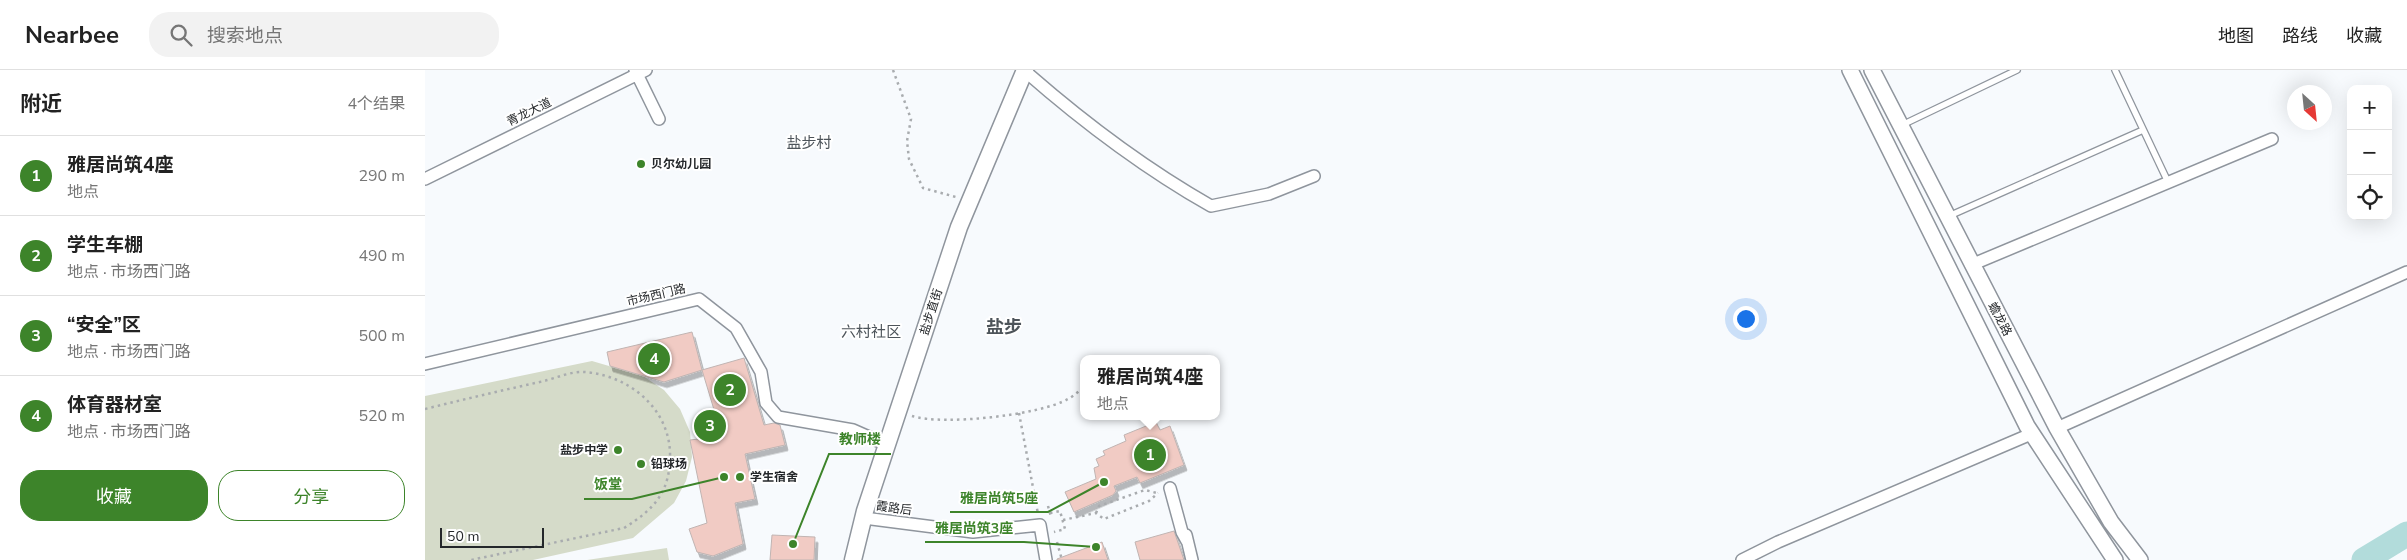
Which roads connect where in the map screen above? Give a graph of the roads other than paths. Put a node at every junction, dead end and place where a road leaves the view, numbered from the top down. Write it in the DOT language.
graph roads {
  1 [pos="1850,70"];
  2 [pos="1872,70"];
  3 [pos="2017,70"];
  4 [pos="2115,70"];
  5 [pos="640,71"];
  6 [pos="1025,71"];
  7 [pos="659,119"];
  8 [pos="1900,126"];
  9 [pos="2143,130"];
  10 [pos="1883,136"];
  11 [pos="2272,139"];
  12 [pos="1314,176"];
  13 [pos="425,179"];
  14 [pos="2168,182"];
  15 [pos="1947,217"];
  16 [pos="1971,265"];
  17 [pos="2407,272"];
  18 [pos="1952,275"];
  19 [pos="425,364"];
  20 [pos="2057,428"];
  21 [pos="2031,434"];
  22 [pos="887,445"];
  23 [pos="1170,488"];
  24 [pos="1181,510"];
  25 [pos="864,518"];
  26 [pos="1187,541"];
  27 [pos="853,560"];
  28 [pos="1046,560"];
  29 [pos="1192,560"];
  30 [pos="1742,560"];
  31 [pos="2115,560"];
  32 [pos="2140,560"];
  1 -- 10 [label="street, 蟾龙路"];
  2 -- 8 [label="street, 蟾龙路"];
  3 -- 8 [label="lane"];
  4 -- 9 [label="lane"];
  5 -- 7 [label="street"];
  5 -- 13 [label="street, 青龙大道"];
  6 -- 12 [label="street"];
  6 -- 22 [label="main road, 盐步直街"];
  8 -- 10 [label="street"];
  8 -- 15 [label="street, 蟾龙路"];
  9 -- 14 [label="lane"];
  9 -- 15 [label="lane"];
  10 -- 18 [label="street, 蟾龙路"];
  11 -- 14 [label="street"];
  14 -- 16 [label="street"];
  15 -- 16 [label="street, 蟾龙路"];
  16 -- 18 [label="street"];
  16 -- 20 [label="street, 蟾龙路"];
  17 -- 20 [label="street"];
  18 -- 21 [label="street, 蟾龙路"];
  19 -- 22 [label="street, 市场西门路"];
  20 -- 21 [label="street"];
  20 -- 32 [label="street, 蟾龙路"];
  21 -- 30 [label="street"];
  21 -- 31 [label="street, 蟾龙路"];
  22 -- 25 [label="main road, 盐步直街"];
  23 -- 26 [label="street"];
  24 -- 26 [label="street"];
  25 -- 27 [label="main road, 盐步直街"];
  25 -- 28 [label="street, 霞路后"];
  26 -- 29 [label="street"];
}
